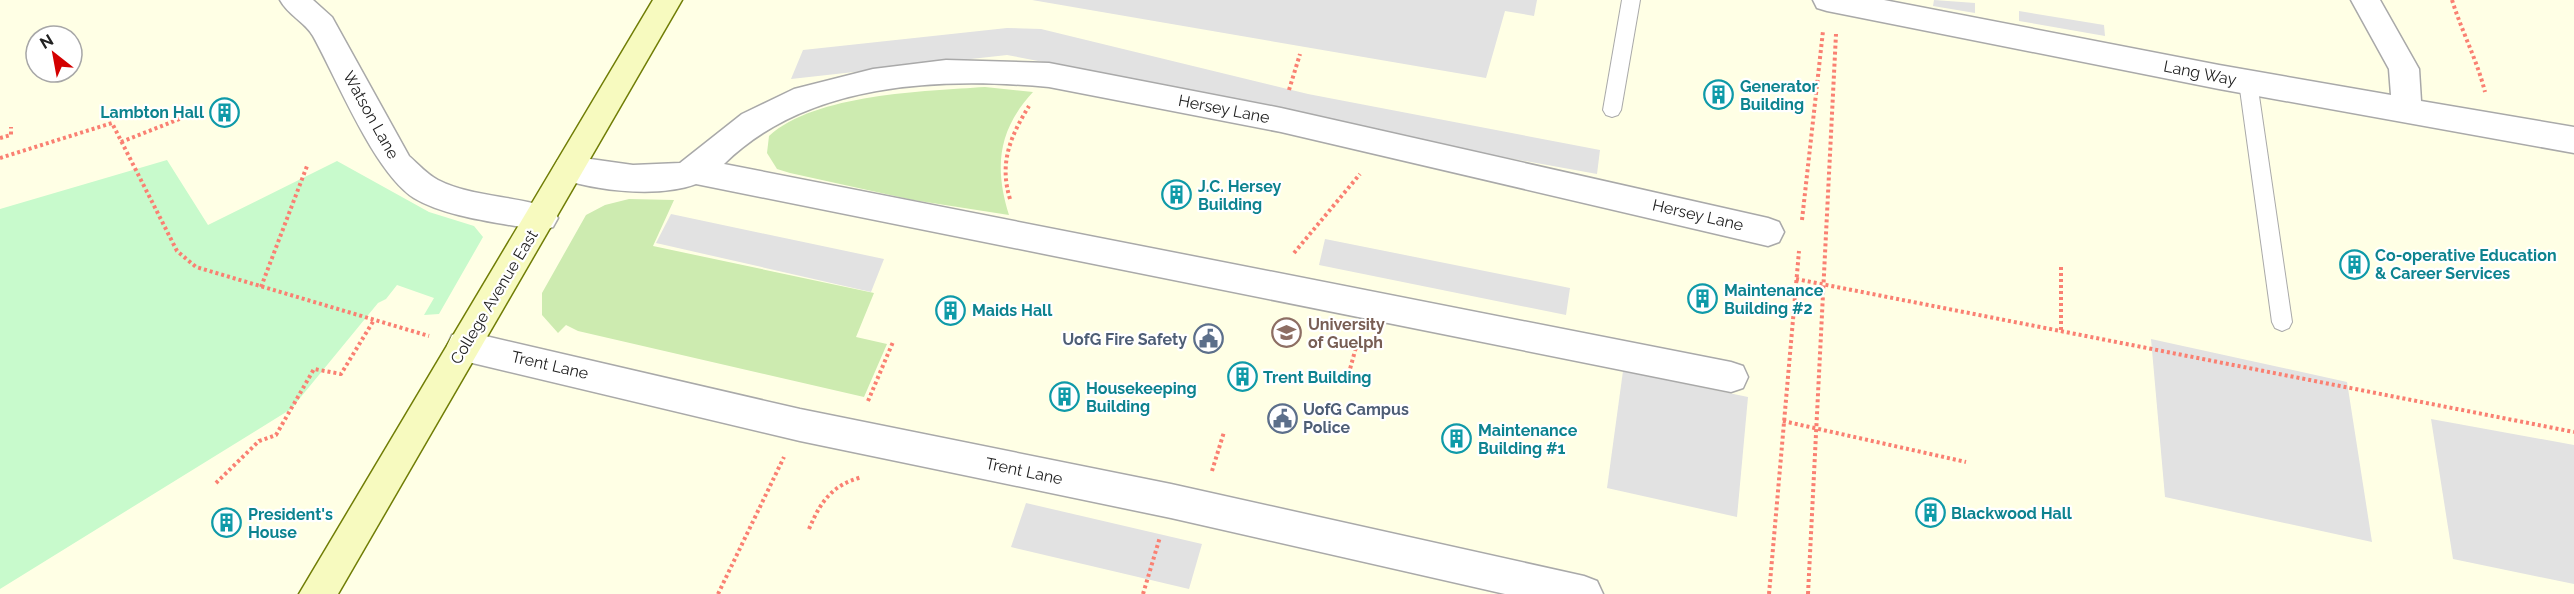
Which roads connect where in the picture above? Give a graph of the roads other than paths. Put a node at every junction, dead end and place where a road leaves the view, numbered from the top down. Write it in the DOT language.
graph roads {
  1 [pos="294,0"];
  2 [pos="668,0"];
  3 [pos="1631,0"];
  4 [pos="2366,0"];
  5 [pos="1826,10"];
  6 [pos="2248,82"];
  7 [pos="1612,110"];
  8 [pos="2407,110"];
  9 [pos="2574,140"];
  10 [pos="569,169"];
  11 [pos="696,171"];
  12 [pos="542,218"];
  13 [pos="1768,232"];
  14 [pos="2282,322"];
  15 [pos="464,346"];
  16 [pos="1731,377"];
  17 [pos="318,594"];
  18 [pos="1584,594"];
  1 -- 12 [label="street, Watson Lane"];
  2 -- 10 [label="main road, College Avenue East"];
  3 -- 7 [label="lane"];
  4 -- 8 [label="street"];
  5 -- 6 [label="street, Lang Way"];
  6 -- 8 [label="street, Lang Way"];
  6 -- 14 [label="lane"];
  8 -- 9 [label="street, Lang Way"];
  10 -- 11 [label="street"];
  10 -- 12 [label="main road, College Avenue East"];
  11 -- 13 [label="street, Hersey Lane"];
  11 -- 16 [label="street"];
  12 -- 15 [label="main road, College Avenue East"];
  15 -- 17 [label="main road, College Avenue East"];
  15 -- 18 [label="street, Trent Lane"];
}
